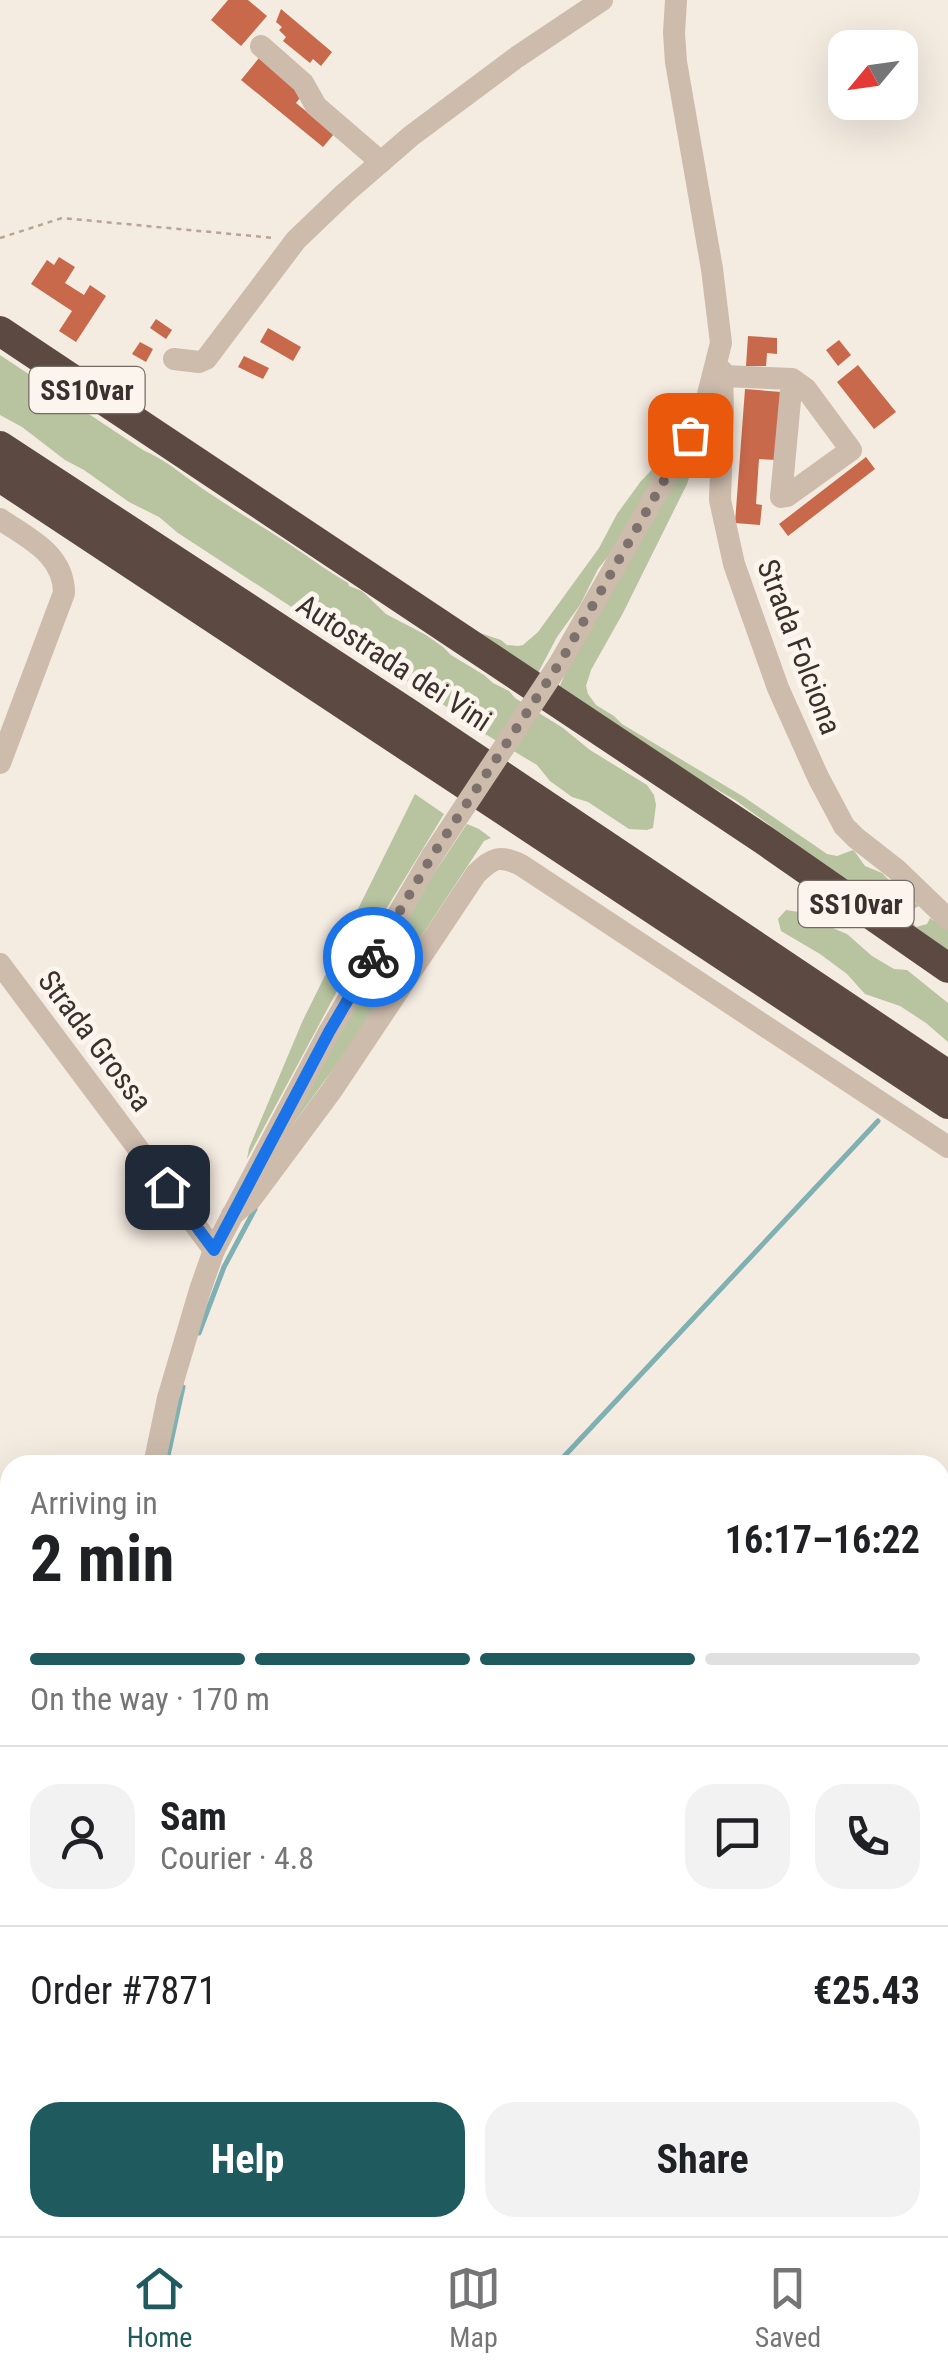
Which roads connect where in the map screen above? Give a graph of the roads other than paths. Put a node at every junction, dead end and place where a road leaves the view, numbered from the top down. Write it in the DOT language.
graph roads {
  1 [pos="602,0"];
  2 [pos="676,0"];
  3 [pos="261,46"];
  4 [pos="380,162"];
  5 [pos="0,331"];
  6 [pos="721,343"];
  7 [pos="174,359"];
  8 [pos="723,376"];
  9 [pos="792,380"];
  10 [pos="0,446"];
  11 [pos="0,477"];
  12 [pos="0,520"];
  13 [pos="0,763"];
  14 [pos="948,918"];
  15 [pos="0,964"];
  16 [pos="948,968"];
  17 [pos="948,1075"];
  18 [pos="948,1104"];
  19 [pos="948,1147"];
  20 [pos="232,1215"];
  21 [pos="214,1250"];
  22 [pos="156,1455"];
  1 -- 4 [label="street"];
  2 -- 6 [label="street, Strada Folciona"];
  3 -- 4 [label="street"];
  4 -- 7 [label="street"];
  5 -- 16 [label="highway, SS10var"];
  6 -- 8 [label="street, Strada Folciona"];
  6 -- 20 [label="street, Strada Folciona, bridge"];
  8 -- 9 [label="street"];
  8 -- 14 [label="street, Strada Folciona"];
  9 -- 9 [label="street"];
  10 -- 17 [label="highway, Autostrada dei Vini"];
  11 -- 18 [label="highway, Autostrada dei Vini"];
  12 -- 13 [label="street"];
  15 -- 21 [label="street, Strada Grossa"];
  19 -- 20 [label="street"];
  20 -- 21 [label="street"];
  21 -- 22 [label="street"];
}
